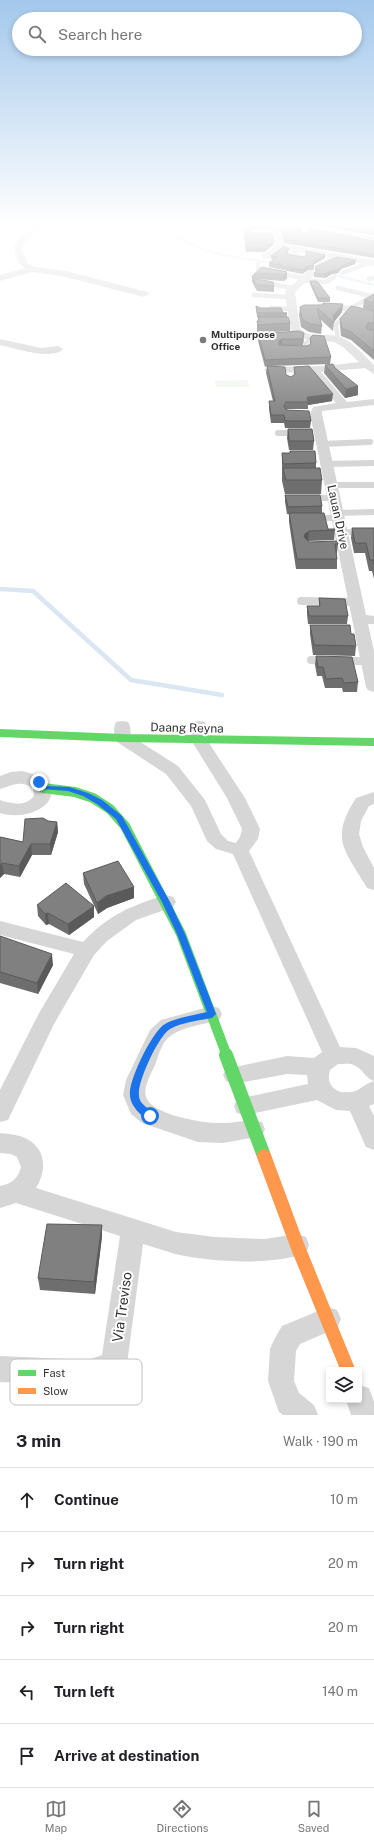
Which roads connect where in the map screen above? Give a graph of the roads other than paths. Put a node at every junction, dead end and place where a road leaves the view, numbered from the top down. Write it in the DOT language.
graph roads {
  1 [pos="136,292"];
  2 [pos="277,292"];
  3 [pos="297,292"];
  4 [pos="358,292"];
  5 [pos="144,294"];
  6 [pos="254,295"];
  7 [pos="373,295"];
  8 [pos="292,300"];
  9 [pos="268,308"];
  10 [pos="350,308"];
  11 [pos="374,315"];
  12 [pos="312,338"];
  13 [pos="338,340"];
  14 [pos="0,342"];
  15 [pos="294,349"];
  16 [pos="58,350"];
  17 [pos="370,368"];
  18 [pos="269,370"];
  19 [pos="313,370"];
  20 [pos="374,402"];
  21 [pos="345,406"];
  22 [pos="278,433"];
  23 [pos="306,433"];
  24 [pos="370,442"];
  25 [pos="309,454"];
  26 [pos="324,462"];
  27 [pos="374,463"];
  28 [pos="374,485"];
  29 [pos="299,498"];
  30 [pos="374,512"];
  31 [pos="337,516"];
  32 [pos="303,518"];
  33 [pos="374,532"];
  34 [pos="340,541"];
  35 [pos="301,601"];
  36 [pos="356,602"];
  37 [pos="362,624"];
  38 [pos="311,660"];
  39 [pos="368,661"];
  40 [pos="374,683"];
  41 [pos="122,729"];
  42 [pos="199,730"];
  43 [pos="0,733"];
  44 [pos="374,742"];
  45 [pos="0,783"];
  46 [pos="43,788"];
  47 [pos="374,798"];
  48 [pos="0,806"];
  49 [pos="240,850"];
  50 [pos="374,883"];
  51 [pos="166,902"];
  52 [pos="0,928"];
  53 [pos="86,950"];
  54 [pos="212,1014"];
  55 [pos="326,1061"];
  56 [pos="374,1070"];
  57 [pos="234,1075"];
  58 [pos="321,1090"];
  59 [pos="365,1096"];
  60 [pos="245,1106"];
  61 [pos="0,1113"];
  62 [pos="254,1129"];
  63 [pos="374,1140"];
  64 [pos="0,1143"];
  65 [pos="8,1195"];
  66 [pos="133,1230"];
  67 [pos="297,1245"];
  68 [pos="328,1319"];
  69 [pos="115,1359"];
  70 [pos="347,1367"];
  71 [pos="0,1369"];
  72 [pos="10,1370"];
  73 [pos="361,1403"];
  74 [pos="304,1415"];
  75 [pos="366,1415"];
  1 -- 5 [label="street"];
  2 -- 8 [label="lane"];
  3 -- 8 [label="street"];
  4 -- 7 [label="lane"];
  6 -- 8 [label="lane"];
  7 -- 10 [label="lane"];
  8 -- 9 [label="lane"];
  8 -- 10 [label="street"];
  8 -- 12 [label="street"];
  10 -- 11 [label="street"];
  10 -- 13 [label="lane"];
  12 -- 13 [label="street"];
  12 -- 15 [label="lane"];
  13 -- 17 [label="street"];
  14 -- 16 [label="street"];
  17 -- 19 [label="street"];
  18 -- 19 [label="street"];
  19 -- 21 [label="street"];
  20 -- 21 [label="street, Lauan Drive"];
  21 -- 26 [label="street, Lauan Drive"];
  22 -- 23 [label="lane"];
  24 -- 26 [label="lane"];
  25 -- 26 [label="street"];
  26 -- 27 [label="lane"];
  26 -- 28 [label="lane"];
  26 -- 29 [label="lane"];
  26 -- 31 [label="street, Lauan Drive"];
  30 -- 31 [label="lane"];
  31 -- 32 [label="lane"];
  31 -- 34 [label="street, Lauan Drive"];
  33 -- 34 [label="lane"];
  34 -- 36 [label="street, Lauan Drive"];
  35 -- 36 [label="lane"];
  36 -- 37 [label="street, Lauan Drive"];
  37 -- 39 [label="street, Lauan Drive"];
  38 -- 39 [label="lane"];
  39 -- 40 [label="street, Lauan Drive"];
  41 -- 42 [label="street, Daang Reyna"];
  41 -- 43 [label="street, Daang Reyna"];
  41 -- 49 [label="street"];
  42 -- 44 [label="street, Daang Reyna"];
  42 -- 49 [label="street"];
  45 -- 46 [label="street"];
  46 -- 48 [label="street"];
  46 -- 51 [label="street"];
  47 -- 50 [label="street"];
  49 -- 55 [label="street"];
  51 -- 53 [label="street"];
  51 -- 54 [label="street"];
  52 -- 53 [label="street"];
  53 -- 61 [label="street"];
  54 -- 57 [label="street"];
  54 -- 62 [label="street"];
  55 -- 56 [label="street"];
  55 -- 57 [label="street"];
  55 -- 58 [label="street"];
  57 -- 60 [label="street"];
  58 -- 59 [label="street"];
  58 -- 60 [label="street"];
  59 -- 63 [label="street"];
  60 -- 62 [label="street"];
  62 -- 67 [label="street"];
  64 -- 65 [label="street"];
  65 -- 66 [label="street"];
  66 -- 67 [label="street"];
  66 -- 69 [label="street, Via Treviso"];
  67 -- 68 [label="street"];
  68 -- 70 [label="street"];
  68 -- 74 [label="street"];
  71 -- 72 [label="street, Via Treviso"];
  73 -- 75 [label="street"];
}
